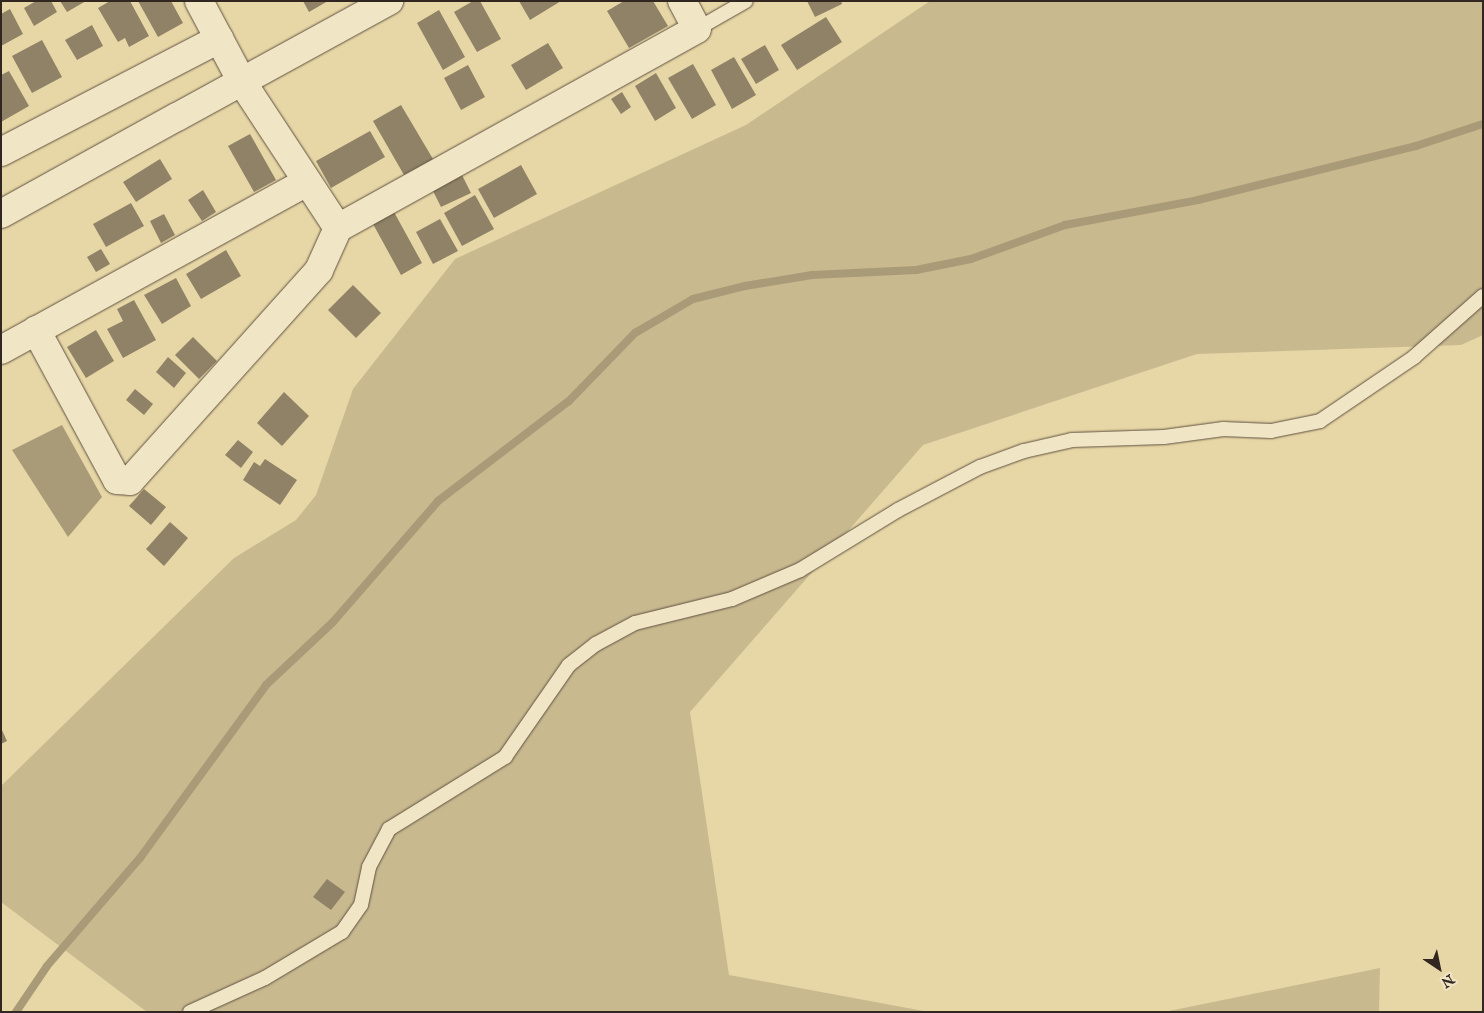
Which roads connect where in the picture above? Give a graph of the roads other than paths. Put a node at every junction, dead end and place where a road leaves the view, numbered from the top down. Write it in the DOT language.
graph roads {
  1 [pos="199,1"];
  2 [pos="389,1"];
  3 [pos="682,1"];
  4 [pos="746,1"];
  5 [pos="697,29"];
  6 [pos="219,39"];
  7 [pos="242,82"];
  8 [pos="1,152"];
  9 [pos="308,182"];
  10 [pos="1,214"];
  11 [pos="338,228"];
  12 [pos="1483,296"];
  13 [pos="36,330"];
  14 [pos="1,350"];
  15 [pos="190,1012"];
  1 -- 6 [label="street"];
  2 -- 7 [label="street"];
  3 -- 5 [label="street"];
  4 -- 5 [label="lane"];
  5 -- 11 [label="street"];
  6 -- 7 [label="street"];
  6 -- 8 [label="street"];
  7 -- 9 [label="street"];
  7 -- 10 [label="street"];
  9 -- 11 [label="street"];
  9 -- 13 [label="street"];
  11 -- 13 [label="street"];
  12 -- 15 [label="lane"];
  13 -- 14 [label="street"];
}
